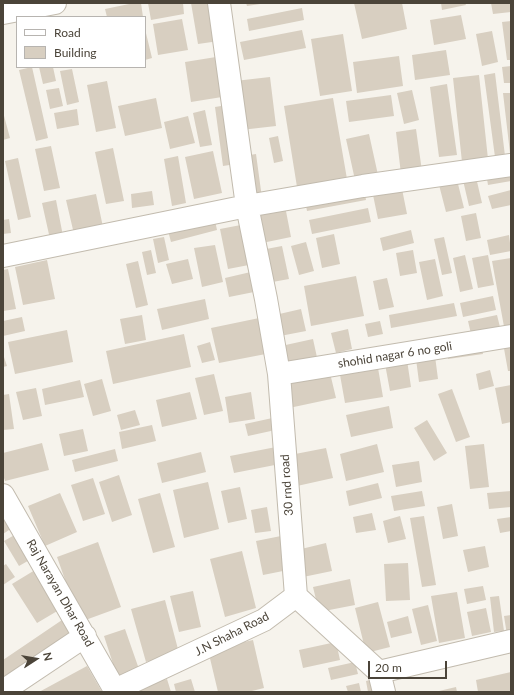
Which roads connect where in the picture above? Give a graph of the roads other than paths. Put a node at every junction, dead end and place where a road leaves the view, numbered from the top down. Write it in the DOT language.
graph roads {
  1 [pos="55,3"];
  2 [pos="219,3"];
  3 [pos="3,13"];
  4 [pos="511,165"];
  5 [pos="247,206"];
  6 [pos="3,256"];
  7 [pos="511,336"];
  8 [pos="279,374"];
  9 [pos="3,495"];
  10 [pos="296,596"];
  11 [pos="85,636"];
  12 [pos="511,641"];
  13 [pos="382,682"];
  14 [pos="3,691"];
  15 [pos="116,691"];
  1 -- 3 [label="street"];
  2 -- 5 [label="street, 30 rnd road"];
  4 -- 5 [label="street"];
  5 -- 6 [label="street"];
  5 -- 8 [label="street, 30 rnd road"];
  7 -- 8 [label="street, shohid nagar 6 no goli"];
  8 -- 10 [label="street, 30 rnd road"];
  9 -- 11 [label="street, Raj Narayan Dhar Road"];
  10 -- 13 [label="street"];
  10 -- 15 [label="street, J.N Shaha Road"];
  11 -- 14 [label="street"];
  11 -- 15 [label="street, Raj Narayan Dhar Road"];
  12 -- 13 [label="street"];
}
